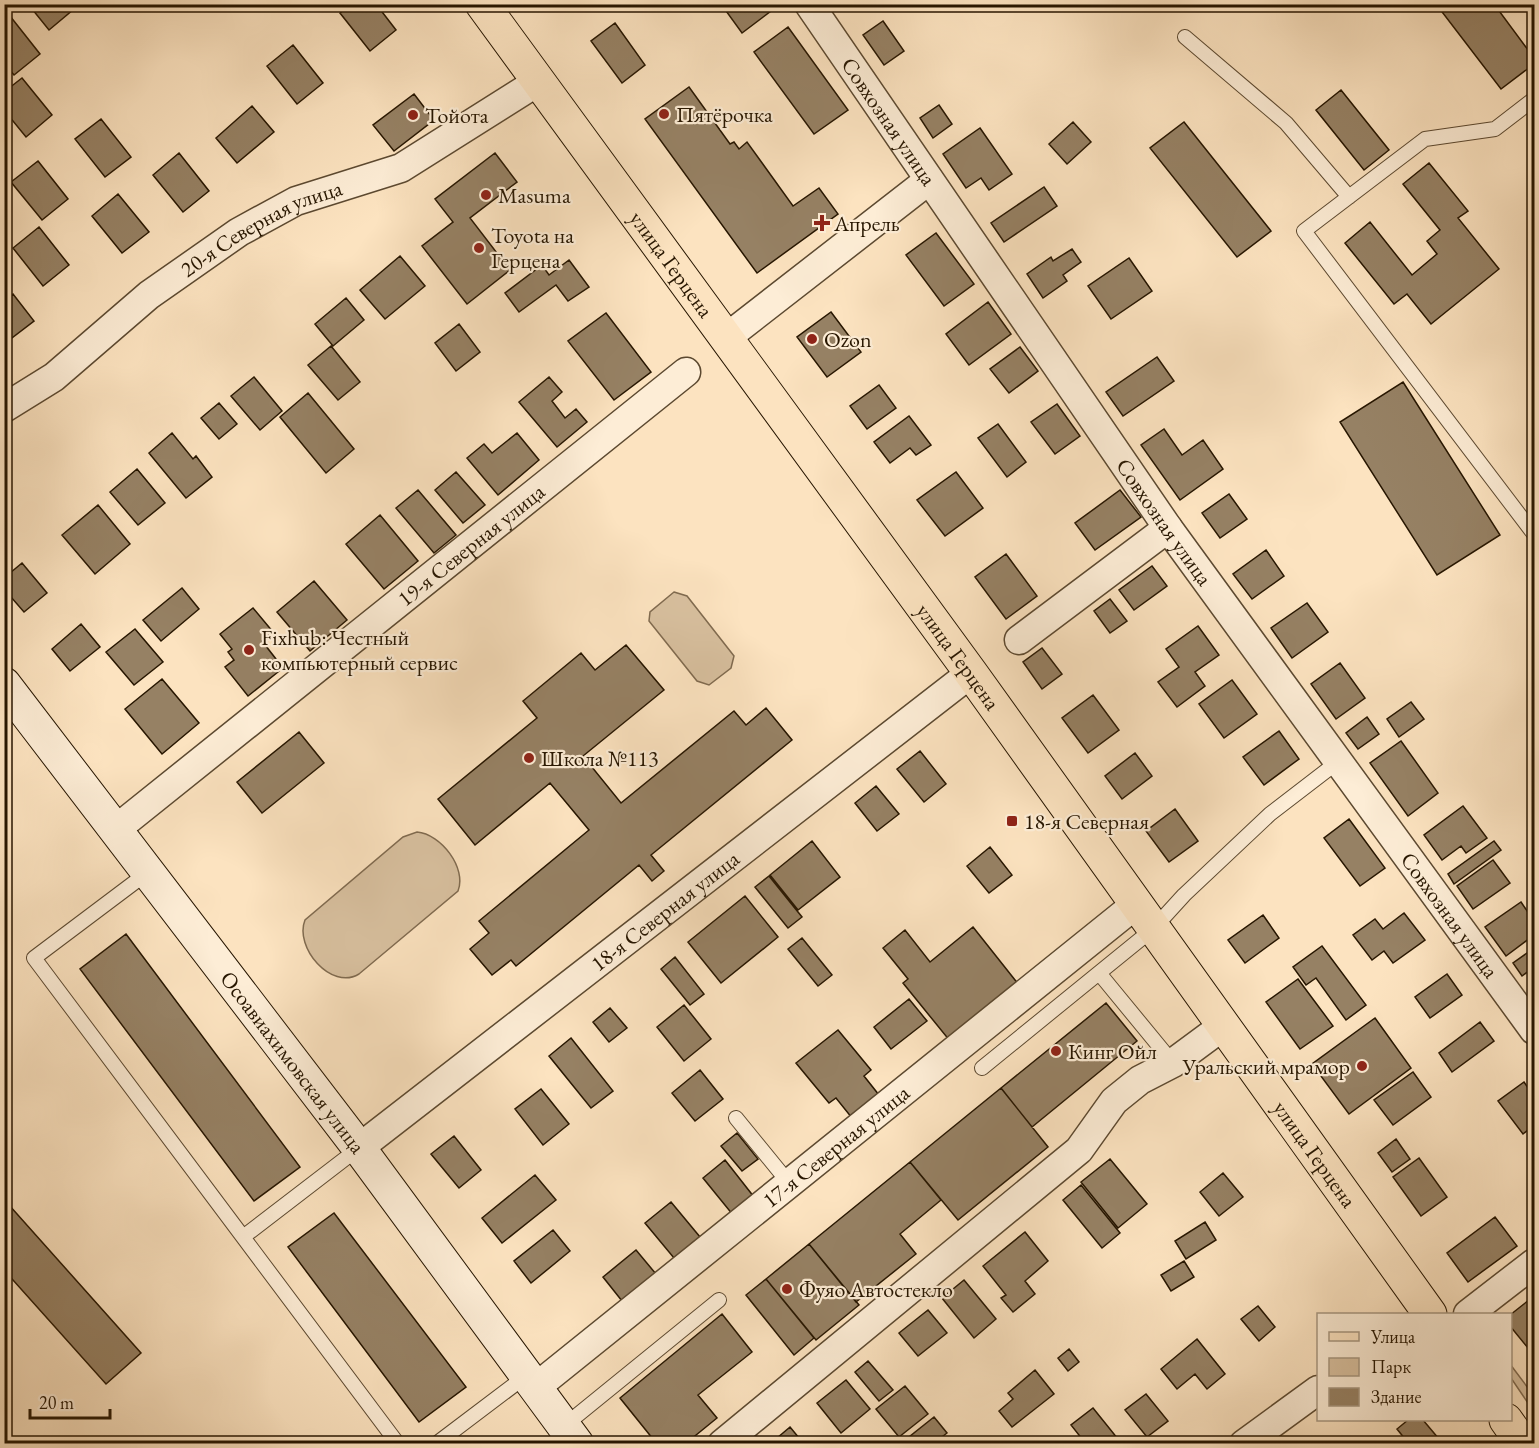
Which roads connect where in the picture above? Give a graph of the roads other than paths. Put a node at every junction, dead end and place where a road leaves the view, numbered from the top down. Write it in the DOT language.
graph roads {
  1 [pos="482,4"];
  2 [pos="809,4"];
  3 [pos="1185,37"];
  4 [pos="538,81"];
  5 [pos="1534,99"];
  6 [pos="929,180"];
  7 [pos="1349,197"];
  8 [pos="726,338"];
  9 [pos="686,372"];
  10 [pos="4,408"];
  11 [pos="1168,528"];
  12 [pos="1534,534"];
  13 [pos="1019,640"];
  14 [pos="971,674"];
  15 [pos="4,684"];
  16 [pos="1339,761"];
  17 [pos="115,830"];
  18 [pos="147,873"];
  19 [pos="1144,917"];
  20 [pos="1100,973"];
  21 [pos="1223,1026"];
  22 [pos="1534,1030"];
  23 [pos="1173,1064"];
  24 [pos="982,1068"];
  25 [pos="736,1118"];
  26 [pos="359,1148"];
  27 [pos="789,1183"];
  28 [pos="243,1237"];
  29 [pos="1534,1263"];
  30 [pos="719,1300"];
  31 [pos="1429,1313"];
  32 [pos="1469,1313"];
  33 [pos="530,1382"];
  34 [pos="1317,1391"];
  35 [pos="1507,1421"];
  36 [pos="570,1435"];
  37 [pos="398,1443"];
  38 [pos="436,1443"];
  39 [pos="722,1443"];
  40 [pos="1244,1443"];
  41 [pos="1523,1443"];
  1 -- 4 [label="main road, улица Герцена"];
  2 -- 6 [label="street, Совхозная улица"];
  3 -- 7 [label="lane"];
  4 -- 8 [label="main road, улица Герцена"];
  4 -- 10 [label="street, 20-я Северная улица"];
  5 -- 7 [label="lane"];
  6 -- 8 [label="street"];
  6 -- 11 [label="street, Совхозная улица"];
  7 -- 12 [label="lane"];
  8 -- 14 [label="main road, улица Герцена"];
  9 -- 17 [label="street, 19-я Северная улица"];
  11 -- 13 [label="street"];
  11 -- 16 [label="street, Совхозная улица"];
  14 -- 19 [label="main road, улица Герцена"];
  14 -- 26 [label="street, 18-я Северная улица"];
  15 -- 17 [label="street, Осоавиахимовская улица"];
  16 -- 19 [label="lane"];
  16 -- 22 [label="street, Совхозная улица"];
  17 -- 18 [label="street, Осоавиахимовская улица"];
  18 -- 26 [label="street, Осоавиахимовская улица"];
  18 -- 28 [label="lane"];
  19 -- 20 [label="lane"];
  19 -- 21 [label="main road, улица Герцена"];
  19 -- 27 [label="street, 17-я Северная улица"];
  20 -- 23 [label="lane"];
  20 -- 24 [label="lane"];
  21 -- 23 [label="street"];
  21 -- 31 [label="main road, улица Герцена"];
  23 -- 39 [label="street"];
  25 -- 27 [label="lane"];
  26 -- 28 [label="lane"];
  26 -- 33 [label="street, Осоавиахимовская улица"];
  27 -- 33 [label="street, 17-я Северная улица"];
  28 -- 37 [label="lane"];
  29 -- 32 [label="street"];
  30 -- 36 [label="lane"];
  33 -- 36 [label="street, Осоавиахимовская улица"];
  33 -- 38 [label="lane"];
  34 -- 40 [label="street"];
  35 -- 41 [label="main road"];
}
